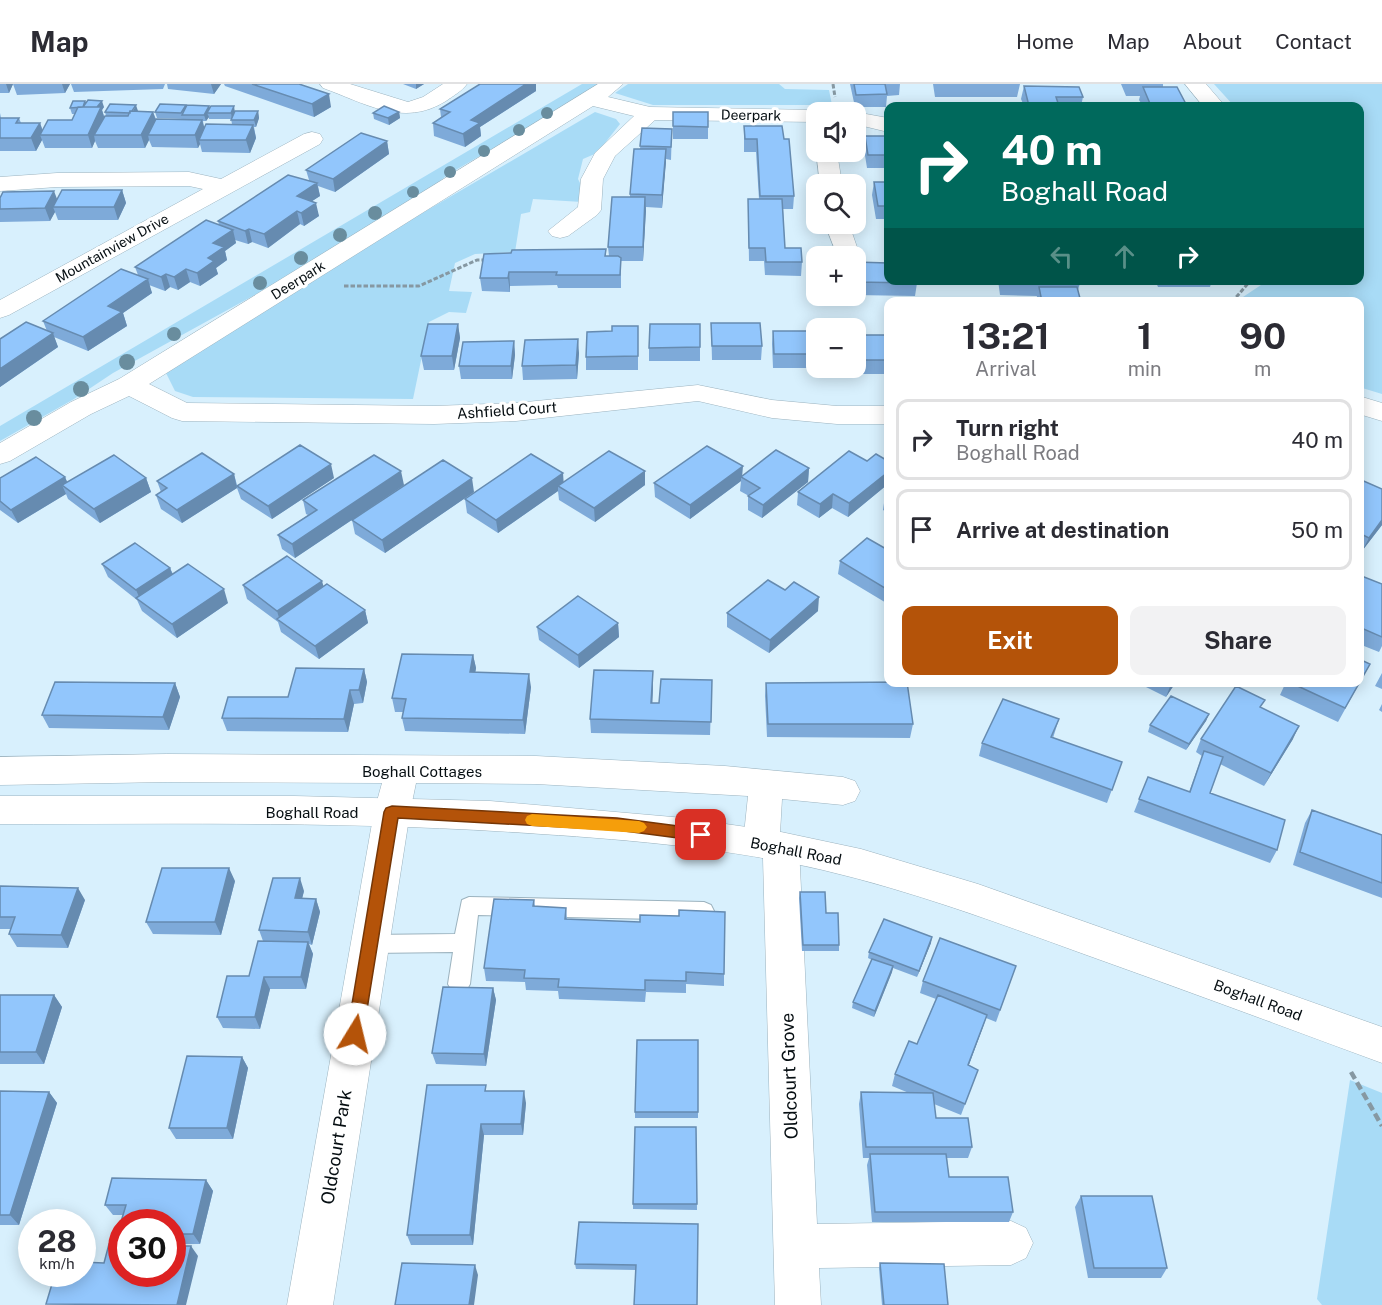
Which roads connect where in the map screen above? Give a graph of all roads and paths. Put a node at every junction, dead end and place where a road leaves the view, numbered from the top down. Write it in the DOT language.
graph roads {
  1 [pos="330,84"];
  2 [pos="457,84"];
  3 [pos="613,84"];
  4 [pos="1195,84"];
  5 [pos="591,99"];
  6 [pos="1211,102"];
  7 [pos="650,113"];
  8 [pos="806,116"];
  9 [pos="866,120"];
  10 [pos="884,124"];
  11 [pos="312,140"];
  12 [pos="0,184"];
  13 [pos="224,187"];
  14 [pos="560,231"];
  15 [pos="488,260"];
  16 [pos="303,277"];
  17 [pos="1247,285"];
  18 [pos="1236,297"];
  19 [pos="0,310"];
  20 [pos="129,385"];
  21 [pos="1364,407"];
  22 [pos="1382,412"];
  23 [pos="884,415"];
  24 [pos="0,455"];
  25 [pos="0,771"];
  26 [pos="402,771"];
  27 [pos="766,784"];
  28 [pos="843,791"];
  29 [pos="0,810"];
  30 [pos="392,812"];
  31 [pos="771,846"];
  32 [pos="704,911"];
  33 [pos="464,943"];
  34 [pos="370,944"];
  35 [pos="459,984"];
  36 [pos="1382,1045"];
  37 [pos="1011,1243"];
  38 [pos="795,1246"];
  39 [pos="310,1305"];
  40 [pos="798,1305"];
  1 -- 2 [label="street"];
  3 -- 5 [label="street, Deerpark"];
  4 -- 6 [label="street"];
  5 -- 7 [label="street, Deerpark"];
  5 -- 16 [label="street, Deerpark"];
  7 -- 8 [label="street, Deerpark"];
  7 -- 14 [label="street"];
  9 -- 10 [label="street"];
  11 -- 13 [label="street, Mountainview Drive"];
  12 -- 13 [label="street"];
  13 -- 19 [label="street, Mountainview Drive"];
  15 -- 16 [label="path"];
  16 -- 20 [label="street, Deerpark"];
  17 -- 18 [label="path"];
  20 -- 23 [label="street, Ashfield Court"];
  20 -- 24 [label="street, Deerpark"];
  21 -- 22 [label="street"];
  25 -- 26 [label="street, Boghall Cottages"];
  26 -- 27 [label="street, Boghall Cottages"];
  26 -- 30 [label="street, Oldcourt Park"];
  27 -- 28 [label="street, Boghall Cottages"];
  27 -- 31 [label="street, Oldcourt Grove"];
  29 -- 30 [label="street, Boghall Road"];
  30 -- 31 [label="street, Boghall Road"];
  30 -- 34 [label="street, Oldcourt Park"];
  31 -- 36 [label="street, Boghall Road"];
  31 -- 38 [label="street, Oldcourt Grove"];
  32 -- 33 [label="lane"];
  33 -- 34 [label="lane"];
  33 -- 35 [label="lane"];
  34 -- 39 [label="street, Oldcourt Park"];
  37 -- 38 [label="street"];
  38 -- 40 [label="street, Oldcourt Grove"];
}
